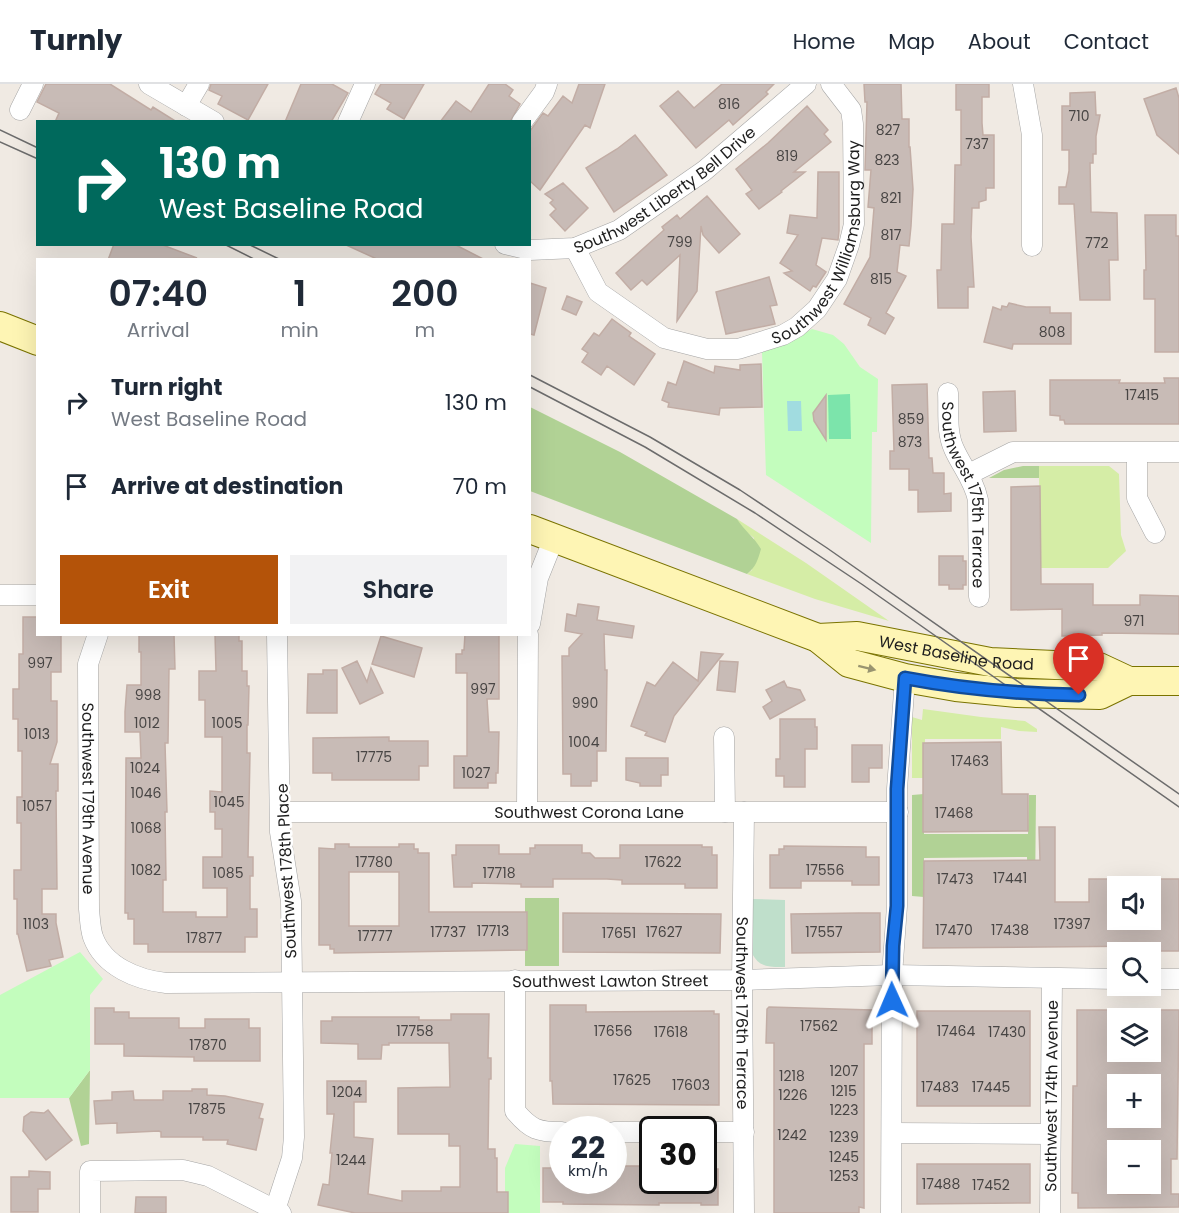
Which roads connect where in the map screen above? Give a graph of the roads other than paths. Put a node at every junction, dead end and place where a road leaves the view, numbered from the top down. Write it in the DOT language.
graph roads {
  1 [pos="33,84"];
  2 [pos="149,84"];
  3 [pos="199,84"];
  4 [pos="365,84"];
  5 [pos="547,84"];
  6 [pos="806,84"];
  7 [pos="831,84"];
  8 [pos="1023,84"];
  9 [pos="186,106"];
  10 [pos="20,110"];
  11 [pos="210,120"];
  12 [pos="349,120"];
  13 [pos="523,120"];
  14 [pos="513,246"];
  15 [pos="1032,246"];
  16 [pos="575,248"];
  17 [pos="0,326"];
  18 [pos="36,340"];
  19 [pos="948,393"];
  20 [pos="1179,452"];
  21 [pos="1137,453"];
  22 [pos="969,474"];
  23 [pos="542,533"];
  24 [pos="1155,533"];
  25 [pos="0,595"];
  26 [pos="36,595"];
  27 [pos="979,597"];
  28 [pos="531,618"];
  29 [pos="97,636"];
  30 [pos="277,636"];
  31 [pos="528,636"];
  32 [pos="818,638"];
  33 [pos="905,678"];
  34 [pos="1129,681"];
  35 [pos="1179,681"];
  36 [pos="724,737"];
  37 [pos="280,812"];
  38 [pos="527,812"];
  39 [pos="735,812"];
  40 [pos="898,812"];
  41 [pos="108,959"];
  42 [pos="892,975"];
  43 [pos="1052,978"];
  44 [pos="1107,979"];
  45 [pos="1161,979"];
  46 [pos="1179,979"];
  47 [pos="515,980"];
  48 [pos="742,980"];
  49 [pos="292,981"];
  50 [pos="549,1132"];
  51 [pos="717,1132"];
  52 [pos="744,1132"];
  53 [pos="892,1133"];
  54 [pos="1050,1134"];
  55 [pos="276,1212"];
  56 [pos="90,1213"];
  57 [pos="744,1213"];
  58 [pos="891,1213"];
  59 [pos="1050,1213"];
  1 -- 10 [label="street"];
  2 -- 9 [label="street"];
  3 -- 9 [label="street"];
  4 -- 12 [label="street"];
  5 -- 13 [label="street"];
  6 -- 16 [label="street, Southwest Liberty Bell Drive"];
  7 -- 16 [label="street, Southwest Williamsburg Way"];
  8 -- 15 [label="street"];
  9 -- 11 [label="street"];
  14 -- 16 [label="street, Southwest Liberty Bell Drive"];
  17 -- 18 [label="main road"];
  19 -- 22 [label="street, Southwest 175th Terrace"];
  20 -- 21 [label="street"];
  21 -- 22 [label="street"];
  21 -- 24 [label="street"];
  22 -- 27 [label="street, Southwest 175th Terrace"];
  23 -- 28 [label="street"];
  23 -- 32 [label="main road, West Baseline Road"];
  25 -- 26 [label="street"];
  29 -- 41 [label="street, Southwest 179th Avenue"];
  30 -- 37 [label="street, Southwest 178th Place"];
  31 -- 38 [label="street"];
  32 -- 33 [label="main road, West Baseline Road, one-way"];
  32 -- 34 [label="main road, West Baseline Road"];
  33 -- 34 [label="main road, West Baseline Road"];
  33 -- 40 [label="street"];
  34 -- 35 [label="main road, West Baseline Road"];
  36 -- 39 [label="street, Southwest 176th Terrace"];
  37 -- 38 [label="street, Southwest Corona Lane"];
  37 -- 49 [label="street, Southwest 178th Place"];
  38 -- 39 [label="street, Southwest Corona Lane"];
  39 -- 40 [label="street, Southwest Corona Lane"];
  39 -- 48 [label="street, Southwest 176th Terrace"];
  40 -- 42 [label="street"];
  41 -- 49 [label="street, Southwest Lawton Street"];
  42 -- 43 [label="street, Southwest Lawton Street"];
  42 -- 48 [label="street, Southwest Lawton Street"];
  42 -- 53 [label="street"];
  43 -- 44 [label="street, Southwest Lawton Street"];
  43 -- 54 [label="street, Southwest 174th Avenue"];
  45 -- 46 [label="street"];
  47 -- 48 [label="street, Southwest Lawton Street"];
  47 -- 49 [label="street, Southwest Lawton Street"];
  47 -- 50 [label="street"];
  48 -- 52 [label="street, Southwest 176th Terrace"];
  49 -- 55 [label="street, Southwest 178th Place"];
  51 -- 52 [label="street"];
  52 -- 57 [label="street, Southwest 176th Terrace"];
  53 -- 54 [label="street"];
  53 -- 58 [label="street"];
  54 -- 59 [label="street, Southwest 174th Avenue"];
  55 -- 56 [label="street"];
}
